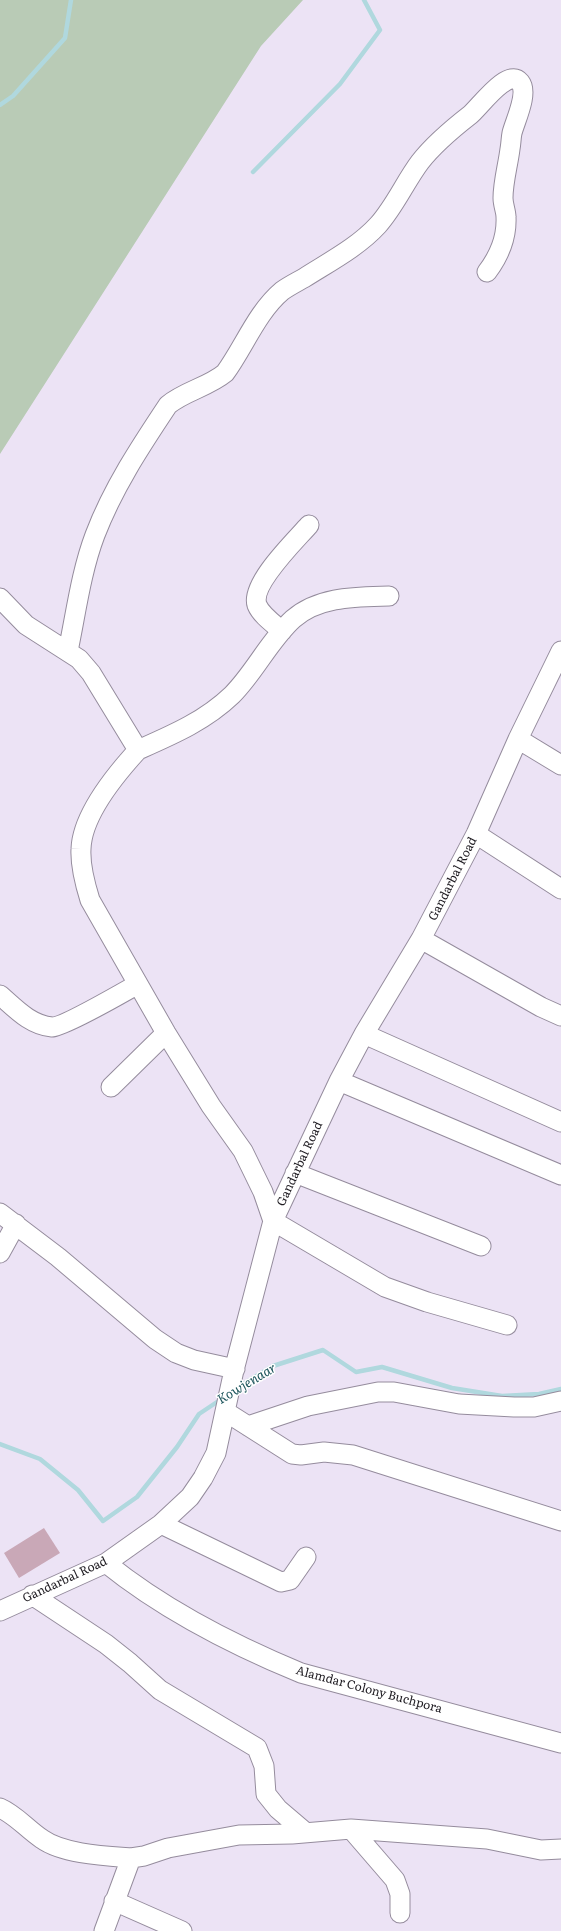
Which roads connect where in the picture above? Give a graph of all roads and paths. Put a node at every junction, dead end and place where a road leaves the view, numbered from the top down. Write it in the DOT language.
graph roads {
  1 [pos="487,272"];
  2 [pos="310,525"];
  3 [pos="389,596"];
  4 [pos="0,598"];
  5 [pos="282,631"];
  6 [pos="68,651"];
  7 [pos="561,651"];
  8 [pos="518,739"];
  9 [pos="138,750"];
  10 [pos="561,765"];
  11 [pos="476,834"];
  12 [pos="561,889"];
  13 [pos="421,939"];
  14 [pos="138,984"];
  15 [pos="0,995"];
  16 [pos="561,1016"];
  17 [pos="166,1033"];
  18 [pos="364,1034"];
  19 [pos="339,1081"];
  20 [pos="111,1087"];
  21 [pos="561,1122"];
  22 [pos="295,1174"];
  23 [pos="561,1174"];
  24 [pos="0,1213"];
  25 [pos="273,1221"];
  26 [pos="16,1224"];
  27 [pos="481,1246"];
  28 [pos="0,1253"];
  29 [pos="507,1325"];
  30 [pos="234,1369"];
  31 [pos="561,1400"];
  32 [pos="226,1412"];
  33 [pos="248,1426"];
  34 [pos="561,1521"];
  35 [pos="161,1524"];
  36 [pos="306,1557"];
  37 [pos="106,1563"];
  38 [pos="32,1595"];
  39 [pos="1,1609"];
  40 [pos="561,1743"];
  41 [pos="0,1808"];
  42 [pos="351,1829"];
  43 [pos="305,1832"];
  44 [pos="561,1849"];
  45 [pos="131,1858"];
  46 [pos="114,1902"];
  47 [pos="400,1913"];
  48 [pos="104,1931"];
  49 [pos="182,1931"];
  1 -- 6 [label="street"];
  2 -- 5 [label="street"];
  3 -- 5 [label="street"];
  4 -- 6 [label="street"];
  5 -- 9 [label="street"];
  6 -- 9 [label="street"];
  7 -- 8 [label="street, Gandarbal Road"];
  8 -- 10 [label="street"];
  8 -- 11 [label="street, Gandarbal Road"];
  9 -- 14 [label="street"];
  11 -- 12 [label="street"];
  11 -- 13 [label="street, Gandarbal Road"];
  13 -- 16 [label="street"];
  13 -- 18 [label="street, Gandarbal Road"];
  14 -- 15 [label="street"];
  14 -- 17 [label="street"];
  17 -- 20 [label="street"];
  17 -- 25 [label="street"];
  18 -- 19 [label="street, Gandarbal Road"];
  18 -- 21 [label="street"];
  19 -- 22 [label="street, Gandarbal Road"];
  19 -- 23 [label="street"];
  22 -- 25 [label="street, Gandarbal Road"];
  22 -- 27 [label="street"];
  24 -- 26 [label="street"];
  25 -- 29 [label="street"];
  25 -- 30 [label="street, Gandarbal Road"];
  26 -- 28 [label="street"];
  26 -- 30 [label="street"];
  30 -- 32 [label="street, Gandarbal Road"];
  31 -- 33 [label="street"];
  32 -- 33 [label="street"];
  32 -- 35 [label="street, Gandarbal Road"];
  33 -- 34 [label="street"];
  35 -- 36 [label="street"];
  35 -- 37 [label="street, Gandarbal Road"];
  37 -- 38 [label="street, Gandarbal Road"];
  37 -- 40 [label="street, Alamdar Colony Buchpora"];
  38 -- 39 [label="street, Gandarbal Road"];
  38 -- 43 [label="street"];
  41 -- 45 [label="street"];
  42 -- 43 [label="street"];
  42 -- 44 [label="street"];
  42 -- 47 [label="street"];
  43 -- 45 [label="street"];
  45 -- 46 [label="street"];
  46 -- 48 [label="street"];
  46 -- 49 [label="street"];
}
